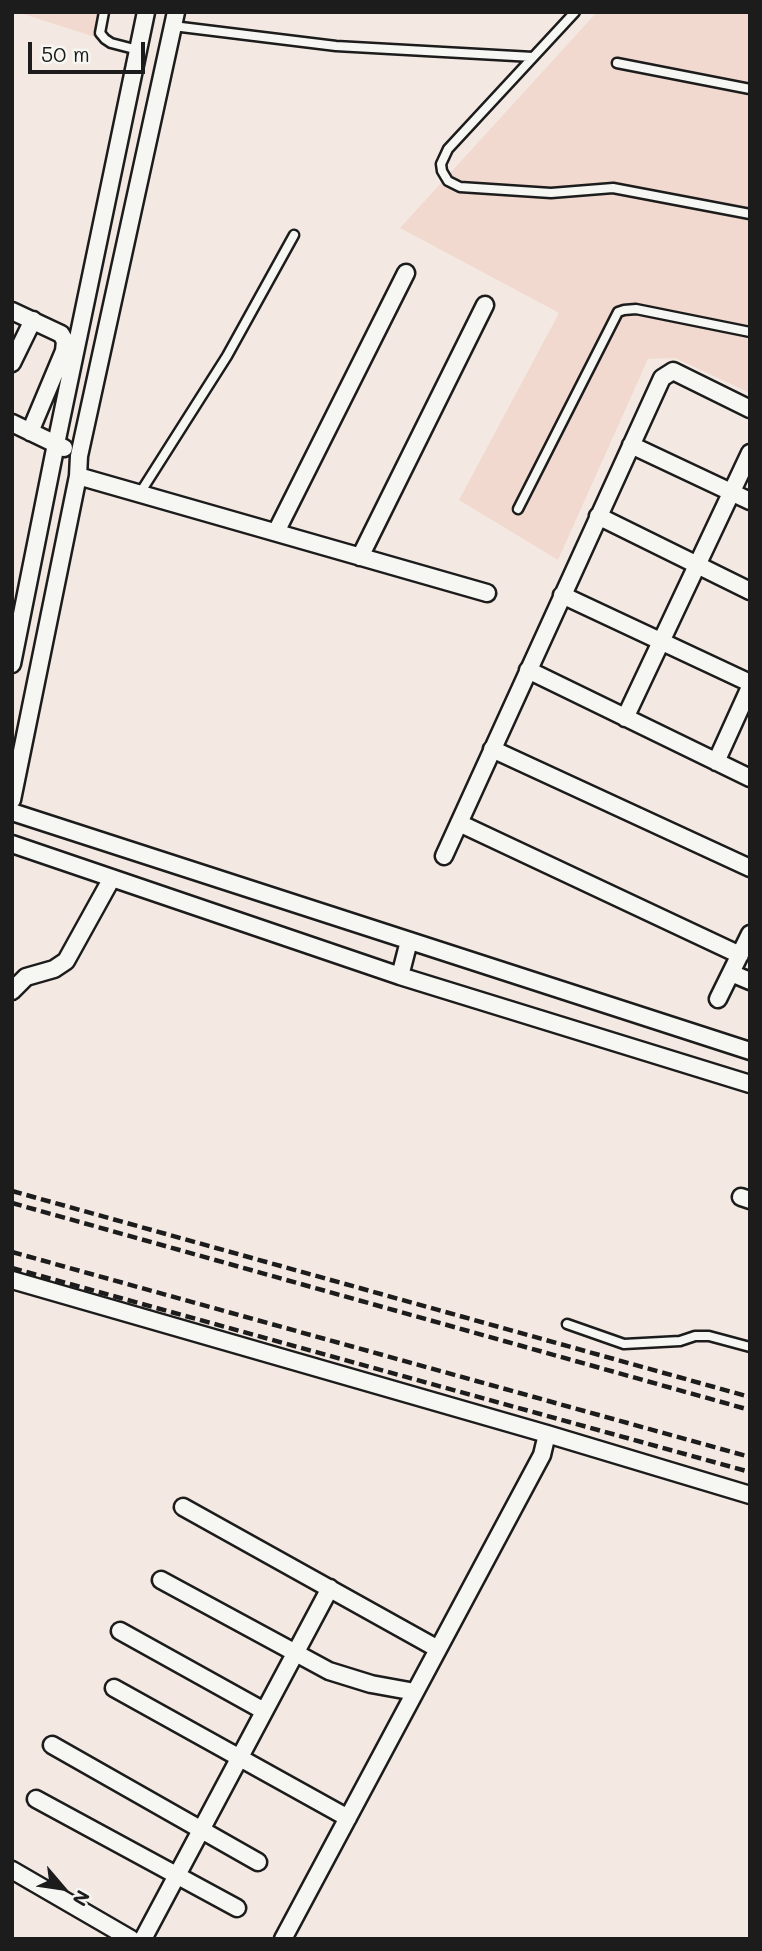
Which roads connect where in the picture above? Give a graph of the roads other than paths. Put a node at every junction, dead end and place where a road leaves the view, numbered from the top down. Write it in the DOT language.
graph roads {
  1 [pos="104,12"];
  2 [pos="146,12"];
  3 [pos="575,12"];
  4 [pos="174,19"];
  5 [pos="138,50"];
  6 [pos="533,57"];
  7 [pos="617,63"];
  8 [pos="750,89"];
  9 [pos="125,114"];
  10 [pos="153,119"];
  11 [pos="750,214"];
  12 [pos="294,235"];
  13 [pos="406,273"];
  14 [pos="485,305"];
  15 [pos="12,311"];
  16 [pos="33,320"];
  17 [pos="750,332"];
  18 [pos="12,363"];
  19 [pos="750,409"];
  20 [pos="12,423"];
  21 [pos="30,432"];
  22 [pos="55,444"];
  23 [pos="631,445"];
  24 [pos="750,453"];
  25 [pos="79,456"];
  26 [pos="78,475"];
  27 [pos="731,492"];
  28 [pos="140,493"];
  29 [pos="750,501"];
  30 [pos="518,509"];
  31 [pos="598,516"];
  32 [pos="276,532"];
  33 [pos="360,557"];
  34 [pos="697,565"];
  35 [pos="750,591"];
  36 [pos="487,593"];
  37 [pos="562,595"];
  38 [pos="661,642"];
  39 [pos="12,664"];
  40 [pos="528,670"];
  41 [pos="750,685"];
  42 [pos="625,718"];
  43 [pos="492,749"];
  44 [pos="716,762"];
  45 [pos="750,778"];
  46 [pos="12,800"];
  47 [pos="12,812"];
  48 [pos="459,823"];
  49 [pos="12,844"];
  50 [pos="444,856"];
  51 [pos="750,868"];
  52 [pos="113,878"];
  53 [pos="750,934"];
  54 [pos="409,941"];
  55 [pos="740,955"];
  56 [pos="731,973"];
  57 [pos="400,976"];
  58 [pos="750,981"];
  59 [pos="12,991"];
  60 [pos="719,999"];
  61 [pos="750,1051"];
  62 [pos="750,1084"];
  63 [pos="12,1280"];
  64 [pos="567,1324"];
  65 [pos="750,1347"];
  66 [pos="547,1434"];
  67 [pos="750,1495"];
  68 [pos="183,1507"];
  69 [pos="161,1580"];
  70 [pos="330,1588"];
  71 [pos="120,1631"];
  72 [pos="438,1648"];
  73 [pos="295,1654"];
  74 [pos="114,1688"];
  75 [pos="415,1692"];
  76 [pos="264,1711"];
  77 [pos="52,1745"];
  78 [pos="239,1759"];
  79 [pos="36,1799"];
  80 [pos="348,1818"];
  81 [pos="202,1829"];
  82 [pos="258,1862"];
  83 [pos="12,1870"];
  84 [pos="176,1877"];
  85 [pos="237,1908"];
  86 [pos="131,1939"];
  87 [pos="143,1939"];
  88 [pos="283,1939"];
  1 -- 5 [label="lane"];
  2 -- 5 [label="street"];
  3 -- 6 [label="lane"];
  4 -- 6 [label="lane"];
  4 -- 10 [label="street"];
  5 -- 9 [label="street"];
  6 -- 11 [label="lane"];
  7 -- 8 [label="lane"];
  9 -- 10 [label="street"];
  9 -- 22 [label="street"];
  10 -- 25 [label="street"];
  12 -- 28 [label="lane"];
  13 -- 32 [label="street"];
  14 -- 33 [label="street"];
  15 -- 16 [label="street"];
  16 -- 18 [label="street"];
  16 -- 21 [label="street"];
  17 -- 30 [label="lane"];
  19 -- 23 [label="street"];
  20 -- 21 [label="street"];
  21 -- 22 [label="street"];
  22 -- 25 [label="street"];
  22 -- 39 [label="street"];
  23 -- 27 [label="street"];
  23 -- 31 [label="street"];
  24 -- 27 [label="street"];
  25 -- 26 [label="street"];
  26 -- 28 [label="street"];
  26 -- 46 [label="street"];
  27 -- 29 [label="street"];
  27 -- 34 [label="street"];
  28 -- 32 [label="street"];
  31 -- 34 [label="street"];
  31 -- 37 [label="street"];
  32 -- 33 [label="street"];
  33 -- 36 [label="street"];
  34 -- 35 [label="street"];
  34 -- 38 [label="street"];
  37 -- 38 [label="street"];
  37 -- 40 [label="street"];
  38 -- 41 [label="street"];
  38 -- 42 [label="street"];
  40 -- 42 [label="street"];
  40 -- 43 [label="street"];
  41 -- 44 [label="street"];
  42 -- 44 [label="street"];
  43 -- 48 [label="street"];
  43 -- 51 [label="street"];
  44 -- 45 [label="street"];
  47 -- 54 [label="street"];
  48 -- 50 [label="street"];
  48 -- 55 [label="street"];
  49 -- 52 [label="street"];
  52 -- 57 [label="street"];
  52 -- 59 [label="street"];
  53 -- 55 [label="street"];
  54 -- 57 [label="street"];
  54 -- 61 [label="street"];
  55 -- 56 [label="street"];
  56 -- 58 [label="street"];
  56 -- 60 [label="street"];
  57 -- 62 [label="street"];
  63 -- 66 [label="street"];
  64 -- 65 [label="lane"];
  66 -- 67 [label="street"];
  66 -- 72 [label="street"];
  68 -- 70 [label="street"];
  69 -- 73 [label="street"];
  70 -- 72 [label="street"];
  70 -- 73 [label="street"];
  71 -- 76 [label="street"];
  72 -- 75 [label="street"];
  73 -- 75 [label="street"];
  73 -- 76 [label="street"];
  74 -- 78 [label="street"];
  75 -- 80 [label="street"];
  76 -- 78 [label="street"];
  77 -- 81 [label="street"];
  78 -- 80 [label="street"];
  78 -- 81 [label="street"];
  79 -- 84 [label="street"];
  80 -- 88 [label="street"];
  81 -- 82 [label="street"];
  81 -- 84 [label="street"];
  83 -- 86 [label="street"];
  84 -- 85 [label="street"];
  84 -- 87 [label="street"];
}
